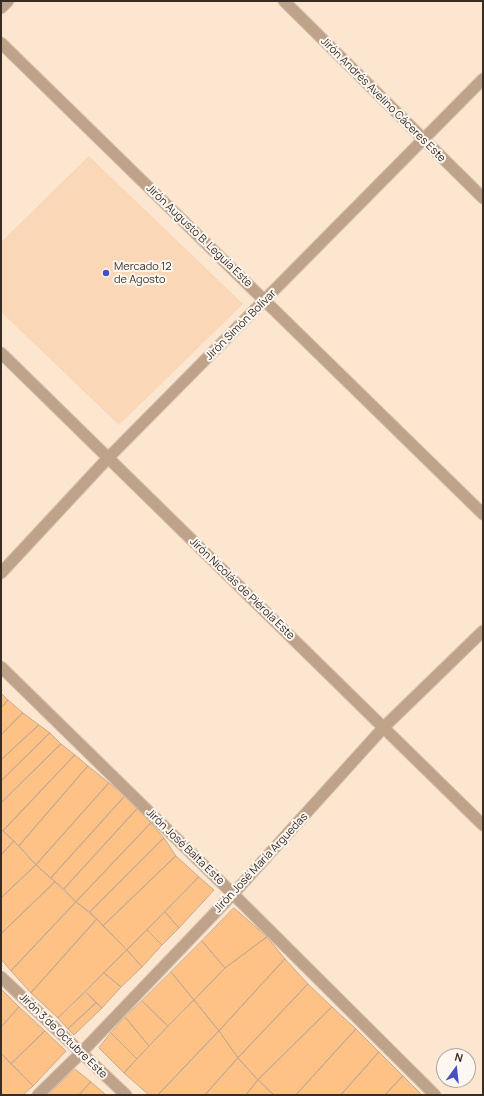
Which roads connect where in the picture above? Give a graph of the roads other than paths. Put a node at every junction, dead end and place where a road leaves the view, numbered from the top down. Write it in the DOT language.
graph roads {
  1 [pos="8,1"];
  2 [pos="284,1"];
  3 [pos="1,8"];
  4 [pos="1,43"];
  5 [pos="483,79"];
  6 [pos="424,140"];
  7 [pos="483,198"];
  8 [pos="265,300"];
  9 [pos="1,353"];
  10 [pos="108,458"];
  11 [pos="483,514"];
  12 [pos="1,573"];
  13 [pos="483,631"];
  14 [pos="1,667"];
  15 [pos="384,727"];
  16 [pos="483,825"];
  17 [pos="233,894"];
  18 [pos="1,977"];
  19 [pos="80,1054"];
  20 [pos="38,1095"];
  21 [pos="126,1095"];
  22 [pos="435,1095"];
  1 -- 3 [label="street"];
  2 -- 6 [label="street, Jirón Andrés Avelino Cáceres Este"];
  4 -- 8 [label="street, Jirón Augusto B. Leguía Este"];
  5 -- 6 [label="street, Jirón Simón Bolívar"];
  6 -- 7 [label="street, Jirón Andrés Avelino Cáceres Este"];
  6 -- 8 [label="street, Jirón Simón Bolívar"];
  8 -- 10 [label="street, Jirón Simón Bolívar"];
  8 -- 11 [label="street, Jirón Augusto B. Leguía Este"];
  9 -- 10 [label="street, Jirón Nicolás de Piérola Este"];
  10 -- 12 [label="street, Jirón Simón Bolívar"];
  10 -- 15 [label="street, Jirón Nicolás de Piérola Este"];
  13 -- 15 [label="street, Jirón José María Arguedas"];
  14 -- 17 [label="street, Jirón José Balta Este"];
  15 -- 16 [label="street, Jirón Nicolás de Piérola Este"];
  15 -- 17 [label="street, Jirón José María Arguedas"];
  17 -- 19 [label="street, Jirón José María Arguedas"];
  17 -- 22 [label="street, Jirón José Balta Este"];
  18 -- 19 [label="street, Jirón 3 de Octubre Este"];
  19 -- 20 [label="street, Jirón José María Arguedas"];
  19 -- 21 [label="street, Jirón 3 de Octubre Este"];
}
